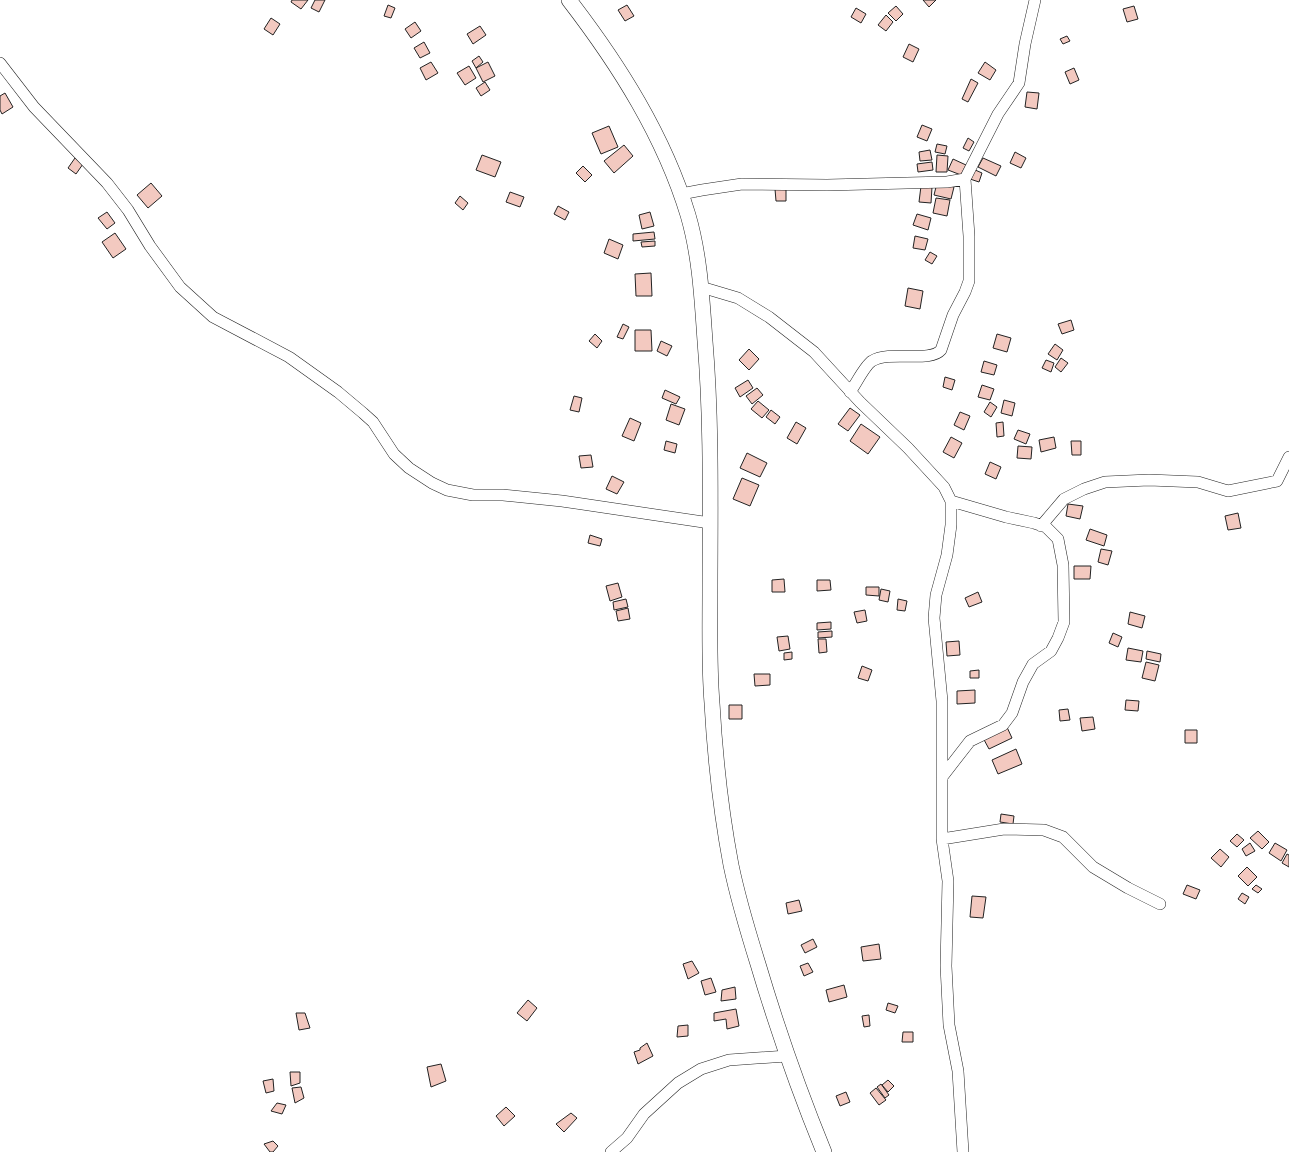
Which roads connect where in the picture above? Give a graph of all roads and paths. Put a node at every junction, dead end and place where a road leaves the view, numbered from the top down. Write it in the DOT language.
graph roads {
  1 [pos="569,0"];
  2 [pos="1035,0"];
  3 [pos="0,63"];
  4 [pos="965,179"];
  5 [pos="681,194"];
  6 [pos="701,287"];
  7 [pos="850,392"];
  8 [pos="1289,458"];
  9 [pos="951,501"];
  10 [pos="710,523"];
  11 [pos="1041,526"];
  12 [pos="942,777"];
  13 [pos="942,839"];
  14 [pos="1160,904"];
  15 [pos="787,1056"];
  16 [pos="611,1152"];
  17 [pos="824,1152"];
  18 [pos="963,1152"];
  1 -- 5 [label="main road"];
  2 -- 4 [label="street"];
  3 -- 10 [label="street"];
  4 -- 5 [label="street"];
  4 -- 7 [label="street"];
  5 -- 6 [label="main road"];
  6 -- 7 [label="street"];
  6 -- 10 [label="main road"];
  7 -- 9 [label="street"];
  8 -- 11 [label="street"];
  9 -- 11 [label="street"];
  9 -- 12 [label="street"];
  10 -- 15 [label="main road"];
  11 -- 12 [label="street"];
  12 -- 13 [label="street"];
  13 -- 14 [label="street"];
  13 -- 18 [label="street"];
  15 -- 16 [label="street"];
  15 -- 17 [label="main road"];
}
